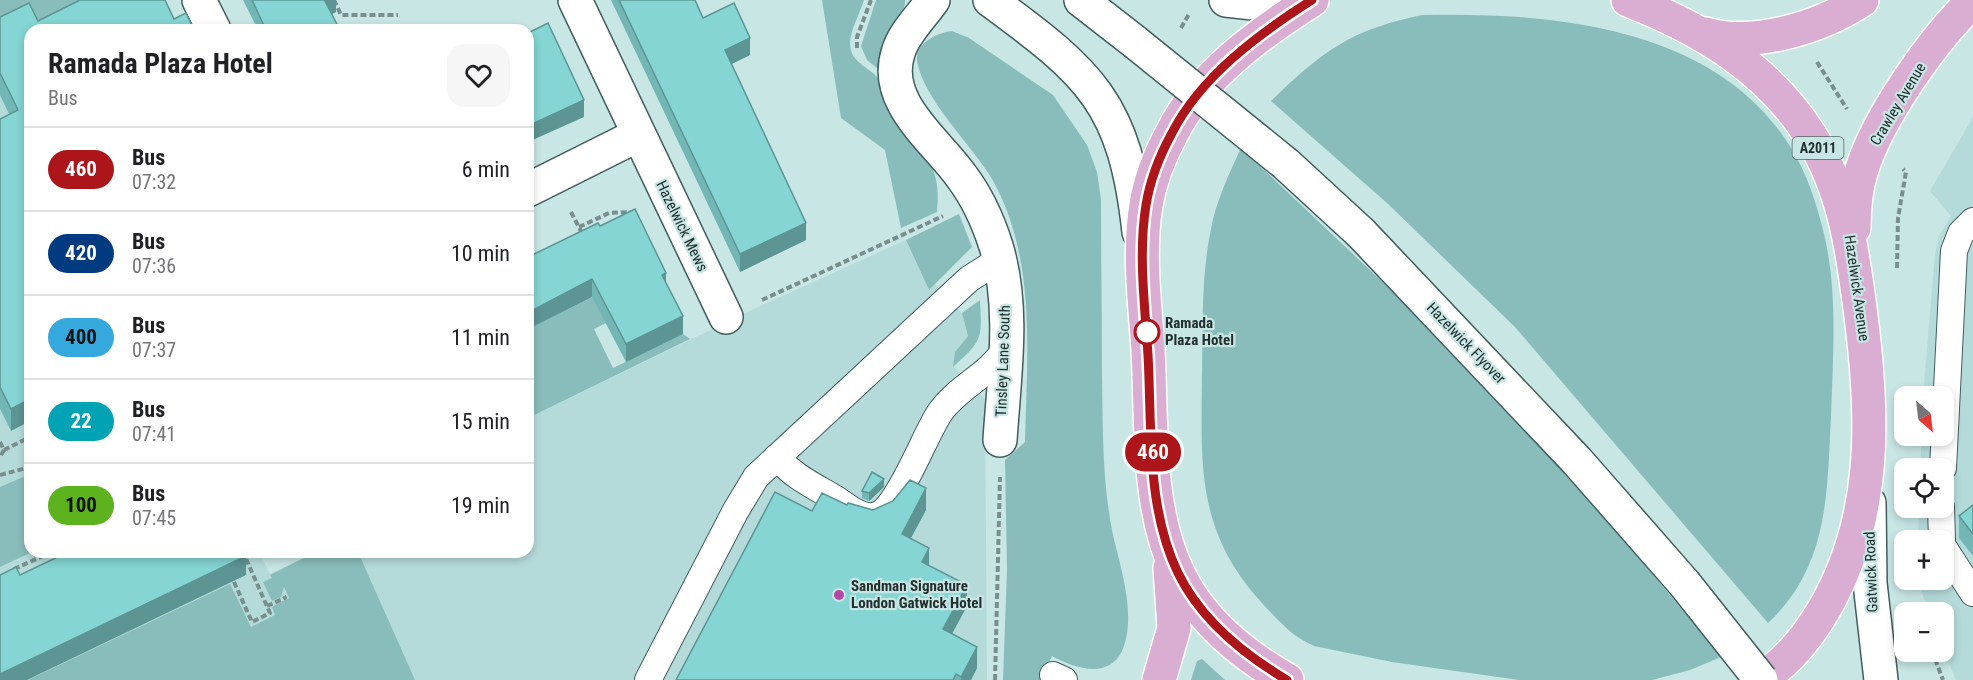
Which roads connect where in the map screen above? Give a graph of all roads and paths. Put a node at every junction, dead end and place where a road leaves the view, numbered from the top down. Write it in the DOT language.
graph roads {
  1 [pos="199,0"];
  2 [pos="334,0"];
  3 [pos="575,0"];
  4 [pos="933,0"];
  5 [pos="990,0"];
  6 [pos="1081,0"];
  7 [pos="1226,0"];
  8 [pos="1284,0"];
  9 [pos="1312,0"];
  10 [pos="1628,0"];
  11 [pos="1656,0"];
  12 [pos="1862,0"];
  13 [pos="1973,1"];
  14 [pos="398,15"];
  15 [pos="211,24"];
  16 [pos="1797,28"];
  17 [pos="1693,30"];
  18 [pos="638,135"];
  19 [pos="1874,141"];
  20 [pos="1906,172"];
  21 [pos="534,187"];
  22 [pos="667,195"];
  23 [pos="976,200"];
  24 [pos="1973,220"];
  25 [pos="579,228"];
  26 [pos="1142,257"];
  27 [pos="1854,258"];
  28 [pos="999,260"];
  29 [pos="726,317"];
  30 [pos="1006,348"];
  31 [pos="24,440"];
  32 [pos="1000,440"];
  33 [pos="0,442"];
  34 [pos="4,450"];
  35 [pos="777,457"];
  36 [pos="0,458"];
  37 [pos="1944,458"];
  38 [pos="1869,463"];
  39 [pos="24,469"];
  40 [pos="0,475"];
  41 [pos="1166,546"];
  42 [pos="39,558"];
  43 [pos="246,558"];
  44 [pos="1954,564"];
  45 [pos="10,571"];
  46 [pos="234,582"];
  47 [pos="1973,593"];
  48 [pos="284,596"];
  49 [pos="267,606"];
  50 [pos="1936,662"];
  51 [pos="648,680"];
  52 [pos="995,680"];
  53 [pos="1159,680"];
  54 [pos="1287,680"];
  55 [pos="1760,680"];
  56 [pos="1881,680"];
  57 [pos="1943,680"];
  1 -- 15 [label="street"];
  2 -- 14 [label="path"];
  3 -- 18 [label="street, Hazelwick Mews"];
  4 -- 23 [label="street, Tinsley Lane South"];
  5 -- 26 [label="street"];
  6 -- 55 [label="street, Hazelwick Flyover, bridge"];
  7 -- 8 [label="street"];
  9 -- 26 [label="main road"];
  10 -- 17 [label="main road, Hazelwick Avenue / A2011"];
  11 -- 17 [label="main road"];
  12 -- 16 [label="main road, A2011"];
  13 -- 19 [label="main road, Crawley Avenue / A2011"];
  16 -- 17 [label="main road, A2011"];
  16 -- 19 [label="path"];
  17 -- 27 [label="main road, Hazelwick Avenue / A2011"];
  18 -- 21 [label="street"];
  18 -- 22 [label="street, Hazelwick Mews"];
  19 -- 20 [label="path"];
  19 -- 27 [label="main road, Crawley Avenue / A2011"];
  22 -- 25 [label="path"];
  22 -- 29 [label="street, Hazelwick Mews"];
  23 -- 28 [label="street, Tinsley Lane South"];
  23 -- 29 [label="path"];
  24 -- 37 [label="lane"];
  26 -- 41 [label="main road"];
  27 -- 38 [label="main road, Hazelwick Avenue / A2011"];
  28 -- 30 [label="street, Tinsley Lane South"];
  28 -- 35 [label="lane"];
  30 -- 32 [label="street, Tinsley Lane South"];
  30 -- 35 [label="lane"];
  31 -- 34 [label="path"];
  32 -- 52 [label="path"];
  33 -- 34 [label="path"];
  34 -- 36 [label="path"];
  35 -- 51 [label="lane"];
  38 -- 55 [label="main road, A2011"];
  38 -- 56 [label="street, Gatwick Road"];
  39 -- 40 [label="path"];
  41 -- 53 [label="main road"];
  41 -- 54 [label="main road"];
  42 -- 45 [label="path"];
  43 -- 49 [label="path"];
  44 -- 47 [label="lane"];
  46 -- 49 [label="path"];
  48 -- 49 [label="path"];
  50 -- 57 [label="path"];
}
